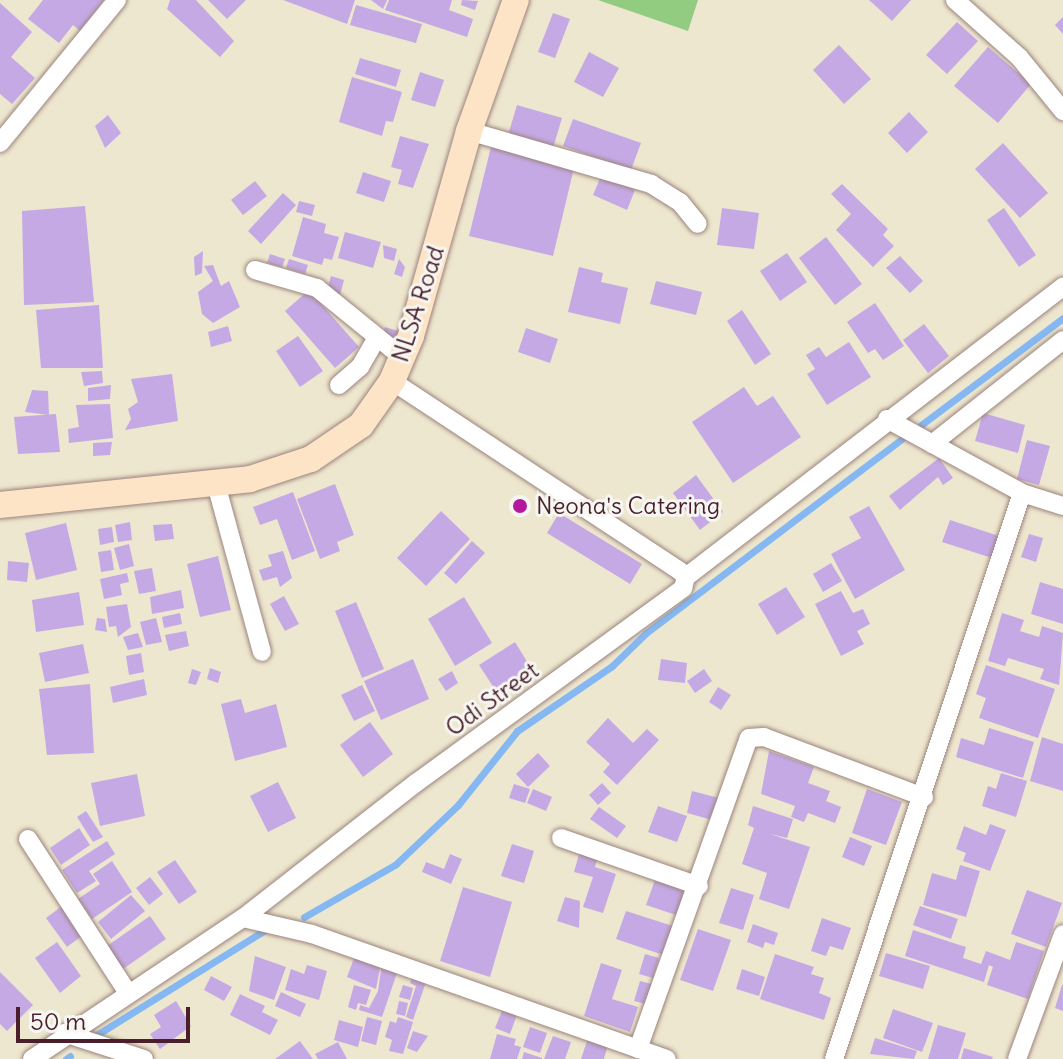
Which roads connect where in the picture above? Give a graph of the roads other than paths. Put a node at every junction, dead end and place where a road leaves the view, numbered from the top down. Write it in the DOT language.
graph roads {
  1 [pos="117,0"];
  2 [pos="516,0"];
  3 [pos="955,0"];
  4 [pos="1063,111"];
  5 [pos="469,131"];
  6 [pos="0,143"];
  7 [pos="698,224"];
  8 [pos="255,270"];
  9 [pos="1063,287"];
  10 [pos="377,338"];
  11 [pos="1063,340"];
  12 [pos="398,370"];
  13 [pos="339,385"];
  14 [pos="887,419"];
  15 [pos="932,444"];
  16 [pos="216,484"];
  17 [pos="1022,493"];
  18 [pos="0,505"];
  19 [pos="1063,506"];
  20 [pos="686,577"];
  21 [pos="262,652"];
  22 [pos="924,797"];
  23 [pos="561,838"];
  24 [pos="28,839"];
  25 [pos="699,886"];
  26 [pos="243,918"];
  27 [pos="1063,934"];
  28 [pos="128,993"];
  29 [pos="64,1033"];
  30 [pos="638,1049"];
  31 [pos="32,1059"];
  32 [pos="144,1059"];
  33 [pos="667,1059"];
  34 [pos="834,1059"];
  35 [pos="1017,1059"];
  1 -- 6 [label="street"];
  2 -- 5 [label="main road, NLSA Road"];
  3 -- 4 [label="street"];
  5 -- 7 [label="street"];
  5 -- 12 [label="main road, NLSA Road"];
  8 -- 10 [label="street"];
  9 -- 14 [label="street, Odi Street"];
  10 -- 12 [label="street"];
  10 -- 13 [label="street"];
  11 -- 15 [label="street"];
  12 -- 16 [label="main road, NLSA Road"];
  12 -- 20 [label="street"];
  14 -- 15 [label="street"];
  14 -- 20 [label="street, Odi Street"];
  15 -- 17 [label="street"];
  16 -- 18 [label="main road, NLSA Road"];
  16 -- 21 [label="street"];
  17 -- 19 [label="street"];
  17 -- 22 [label="street"];
  20 -- 26 [label="street, Odi Street"];
  22 -- 25 [label="street"];
  22 -- 34 [label="street"];
  23 -- 25 [label="street"];
  24 -- 28 [label="street"];
  25 -- 30 [label="street"];
  26 -- 28 [label="street, Odi Street"];
  26 -- 30 [label="street"];
  27 -- 35 [label="street"];
  28 -- 29 [label="street, Odi Street"];
  29 -- 31 [label="street, Odi Street"];
  29 -- 32 [label="street"];
  30 -- 33 [label="street"];
}
